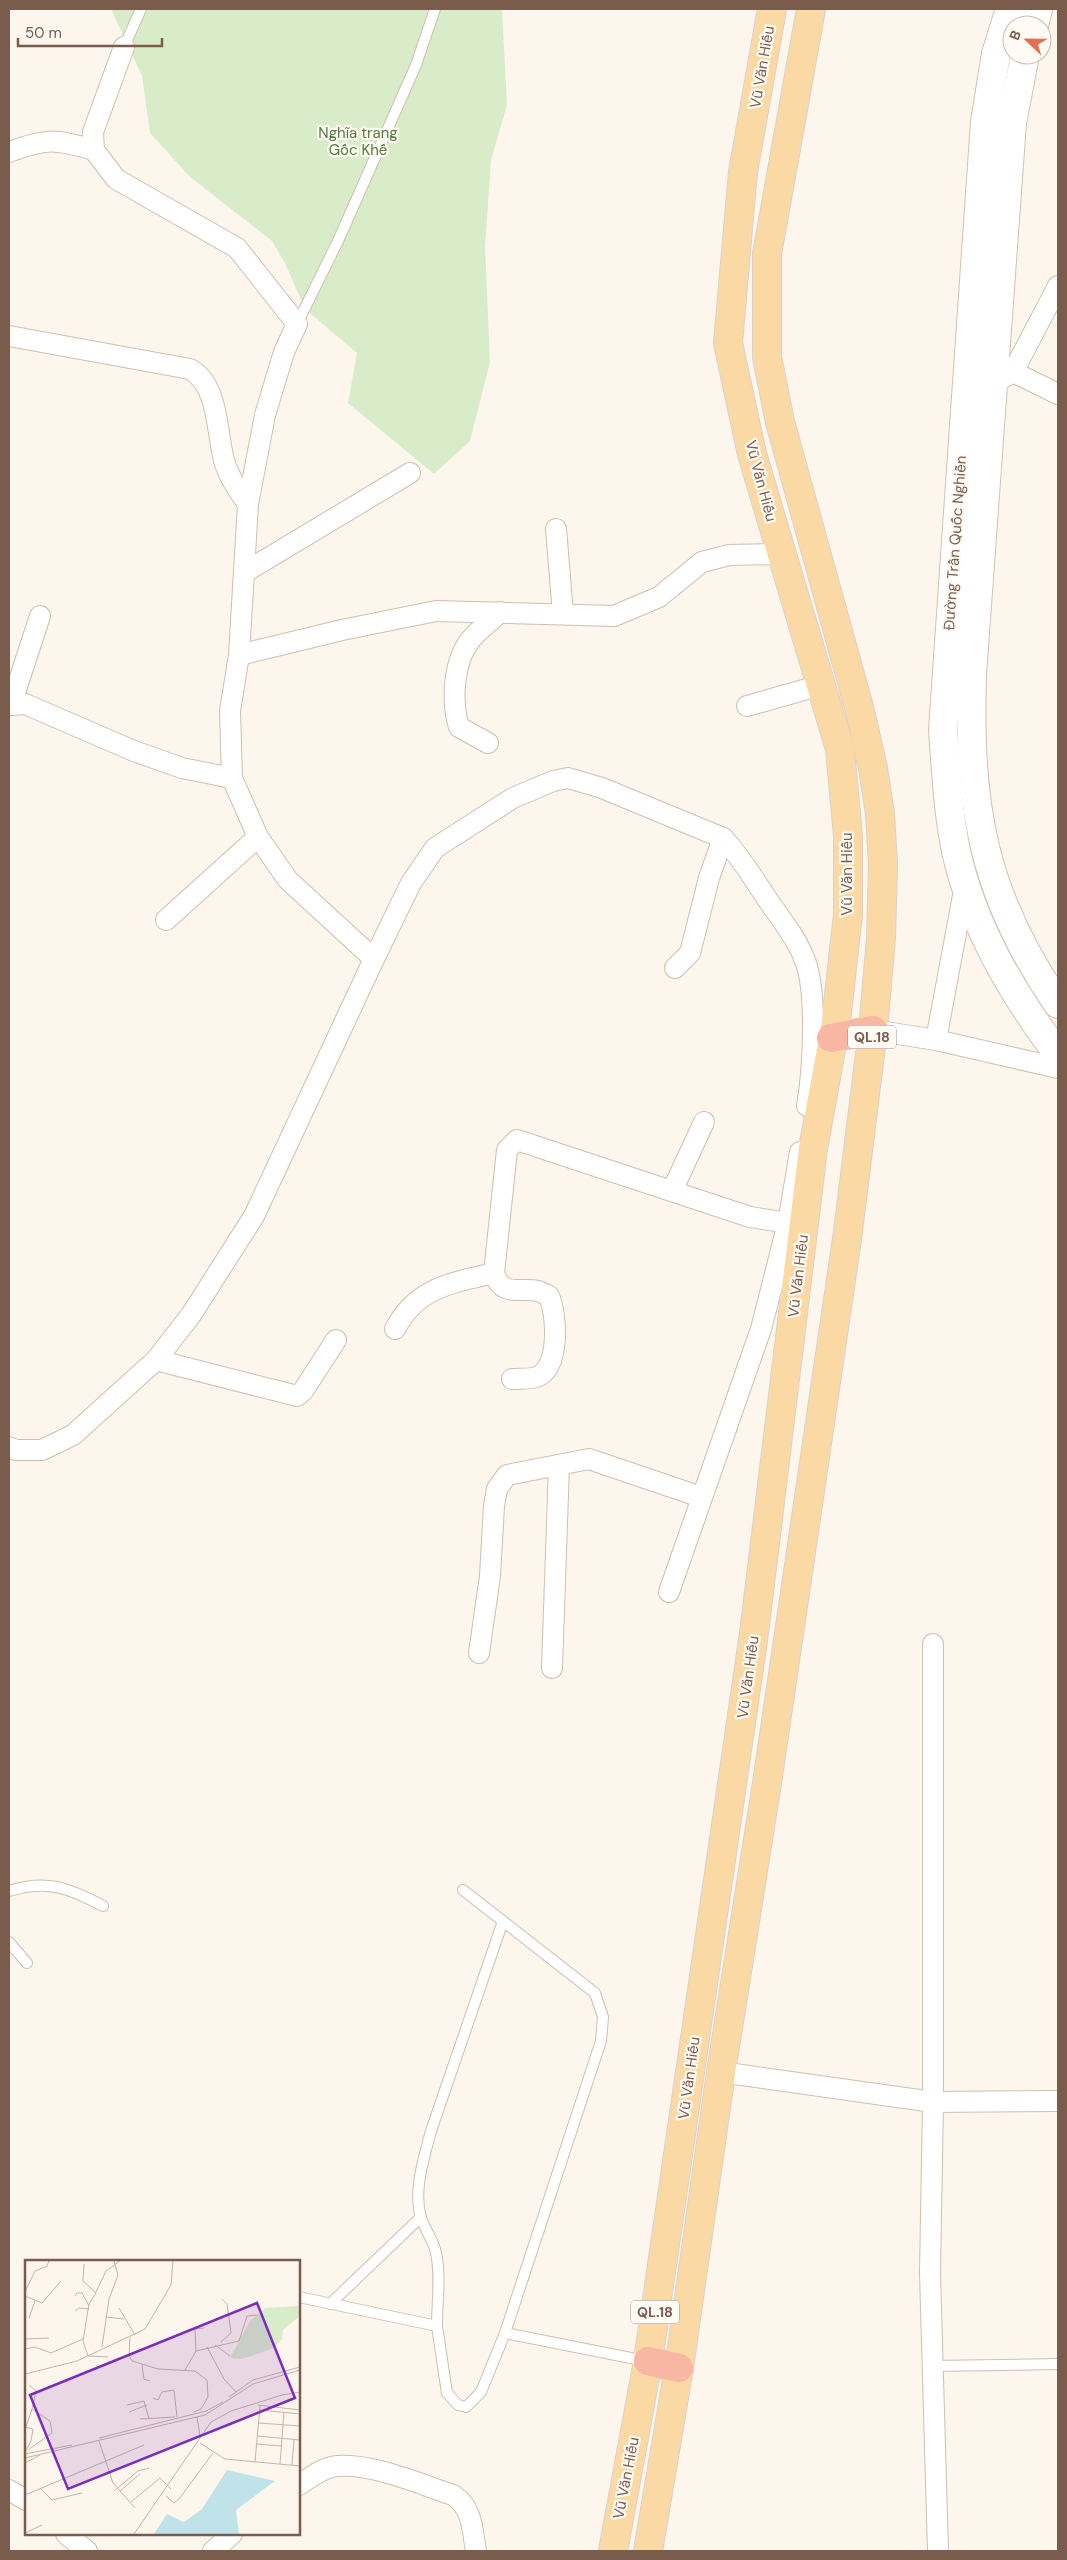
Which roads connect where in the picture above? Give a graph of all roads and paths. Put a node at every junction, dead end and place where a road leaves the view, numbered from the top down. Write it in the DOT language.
graph roads {
  1 [pos="142,9"];
  2 [pos="435,9"];
  3 [pos="772,9"];
  4 [pos="811,9"];
  5 [pos="1010,9"];
  6 [pos="124,47"];
  7 [pos="1023,65"];
  8 [pos="94,150"];
  9 [pos="9,152"];
  10 [pos="1058,286"];
  11 [pos="297,324"];
  12 [pos="9,336"];
  13 [pos="1003,378"];
  14 [pos="1056,386"];
  15 [pos="966,388"];
  16 [pos="410,473"];
  17 [pos="248,504"];
  18 [pos="556,529"];
  19 [pos="782,554"];
  20 [pos="245,572"];
  21 [pos="500,612"];
  22 [pos="563,614"];
  23 [pos="40,616"];
  24 [pos="239,655"];
  25 [pos="822,685"];
  26 [pos="747,706"];
  27 [pos="488,743"];
  28 [pos="232,778"];
  29 [pos="258,837"];
  30 [pos="723,838"];
  31 [pos="966,882"];
  32 [pos="166,920"];
  33 [pos="374,959"];
  34 [pos="676,968"];
  35 [pos="1058,1004"];
  36 [pos="873,1030"];
  37 [pos="831,1038"];
  38 [pos="936,1040"];
  39 [pos="1058,1054"];
  40 [pos="1058,1068"];
  41 [pos="704,1122"];
  42 [pos="807,1148"];
  43 [pos="672,1191"];
  44 [pos="788,1223"];
  45 [pos="494,1273"];
  46 [pos="395,1329"];
  47 [pos="336,1340"];
  48 [pos="156,1360"];
  49 [pos="512,1379"];
  50 [pos="9,1447"];
  51 [pos="559,1465"];
  52 [pos="701,1498"];
  53 [pos="669,1592"];
  54 [pos="933,1644"];
  55 [pos="479,1653"];
  56 [pos="552,1668"];
  57 [pos="463,1890"];
  58 [pos="9,1892"];
  59 [pos="103,1906"];
  60 [pos="503,1921"];
  61 [pos="9,1942"];
  62 [pos="27,1963"];
  63 [pos="721,2072"];
  64 [pos="1058,2101"];
  65 [pos="933,2102"];
  66 [pos="421,2217"];
  67 [pos="300,2297"];
  68 [pos="330,2304"];
  69 [pos="437,2326"];
  70 [pos="504,2333"];
  71 [pos="648,2361"];
  72 [pos="1058,2364"];
  73 [pos="932,2366"];
  74 [pos="680,2368"];
  75 [pos="300,2484"];
  76 [pos="67,2535"];
  77 [pos="231,2535"];
  78 [pos="87,2551"];
  79 [pos="213,2551"];
  80 [pos="476,2551"];
  81 [pos="613,2551"];
  82 [pos="648,2551"];
  83 [pos="938,2551"];
  1 -- 6 [label="lane"];
  2 -- 11 [label="lane"];
  3 -- 19 [label="main road, Vũ Văn Hiếu / QL.18"];
  4 -- 36 [label="main road, Vũ Văn Hiếu / QL.18"];
  5 -- 15 [label="main road, Đường Trần Quốc Nghiễn"];
  6 -- 8 [label="street"];
  7 -- 13 [label="main road, Đường Trần Quốc Nghiễn"];
  8 -- 9 [label="street"];
  8 -- 11 [label="street"];
  10 -- 13 [label="street"];
  11 -- 17 [label="street"];
  12 -- 17 [label="street"];
  13 -- 14 [label="street"];
  13 -- 15 [label="main road"];
  13 -- 35 [label="main road, Đường Trần Quốc Nghiễn"];
  15 -- 31 [label="main road, Đường Trần Quốc Nghiễn"];
  16 -- 20 [label="street"];
  17 -- 20 [label="street"];
  18 -- 22 [label="street"];
  19 -- 22 [label="street"];
  19 -- 25 [label="main road, Vũ Văn Hiếu / QL.18"];
  20 -- 24 [label="street"];
  21 -- 22 [label="street"];
  21 -- 24 [label="street"];
  21 -- 27 [label="street"];
  23 -- 28 [label="street"];
  24 -- 28 [label="street"];
  25 -- 26 [label="street"];
  25 -- 37 [label="main road, Vũ Văn Hiếu / QL.18"];
  28 -- 29 [label="street"];
  29 -- 32 [label="street"];
  29 -- 33 [label="street"];
  30 -- 33 [label="street"];
  30 -- 34 [label="street"];
  30 -- 42 [label="street"];
  31 -- 38 [label="street"];
  31 -- 39 [label="main road, Đường Trần Quốc Nghiễn"];
  33 -- 48 [label="street"];
  36 -- 37 [label="highway"];
  36 -- 38 [label="street"];
  36 -- 63 [label="main road, Vũ Văn Hiếu / QL.18"];
  37 -- 42 [label="main road, Vũ Văn Hiếu / QL.18"];
  38 -- 40 [label="street"];
  41 -- 43 [label="street"];
  42 -- 44 [label="street"];
  42 -- 71 [label="main road, Vũ Văn Hiếu / QL.18"];
  43 -- 44 [label="street"];
  43 -- 45 [label="street"];
  44 -- 52 [label="street"];
  45 -- 46 [label="street"];
  45 -- 49 [label="street"];
  47 -- 48 [label="street"];
  48 -- 50 [label="street"];
  51 -- 52 [label="street"];
  51 -- 55 [label="street"];
  51 -- 56 [label="street"];
  52 -- 53 [label="street"];
  54 -- 65 [label="street"];
  57 -- 60 [label="lane"];
  58 -- 59 [label="lane"];
  60 -- 66 [label="lane"];
  60 -- 70 [label="lane"];
  61 -- 62 [label="lane"];
  63 -- 65 [label="street"];
  63 -- 74 [label="main road, Vũ Văn Hiếu / QL.18"];
  64 -- 65 [label="street"];
  65 -- 73 [label="street"];
  66 -- 68 [label="lane"];
  66 -- 69 [label="lane"];
  67 -- 68 [label="lane"];
  68 -- 69 [label="lane"];
  69 -- 70 [label="lane"];
  70 -- 71 [label="lane"];
  71 -- 74 [label="highway"];
  71 -- 81 [label="main road, Vũ Văn Hiếu / QL.18"];
  72 -- 73 [label="lane"];
  73 -- 83 [label="street"];
  74 -- 82 [label="main road, Vũ Văn Hiếu / QL.18"];
  75 -- 80 [label="street"];
  76 -- 78 [label="street"];
  77 -- 79 [label="street"];
}
